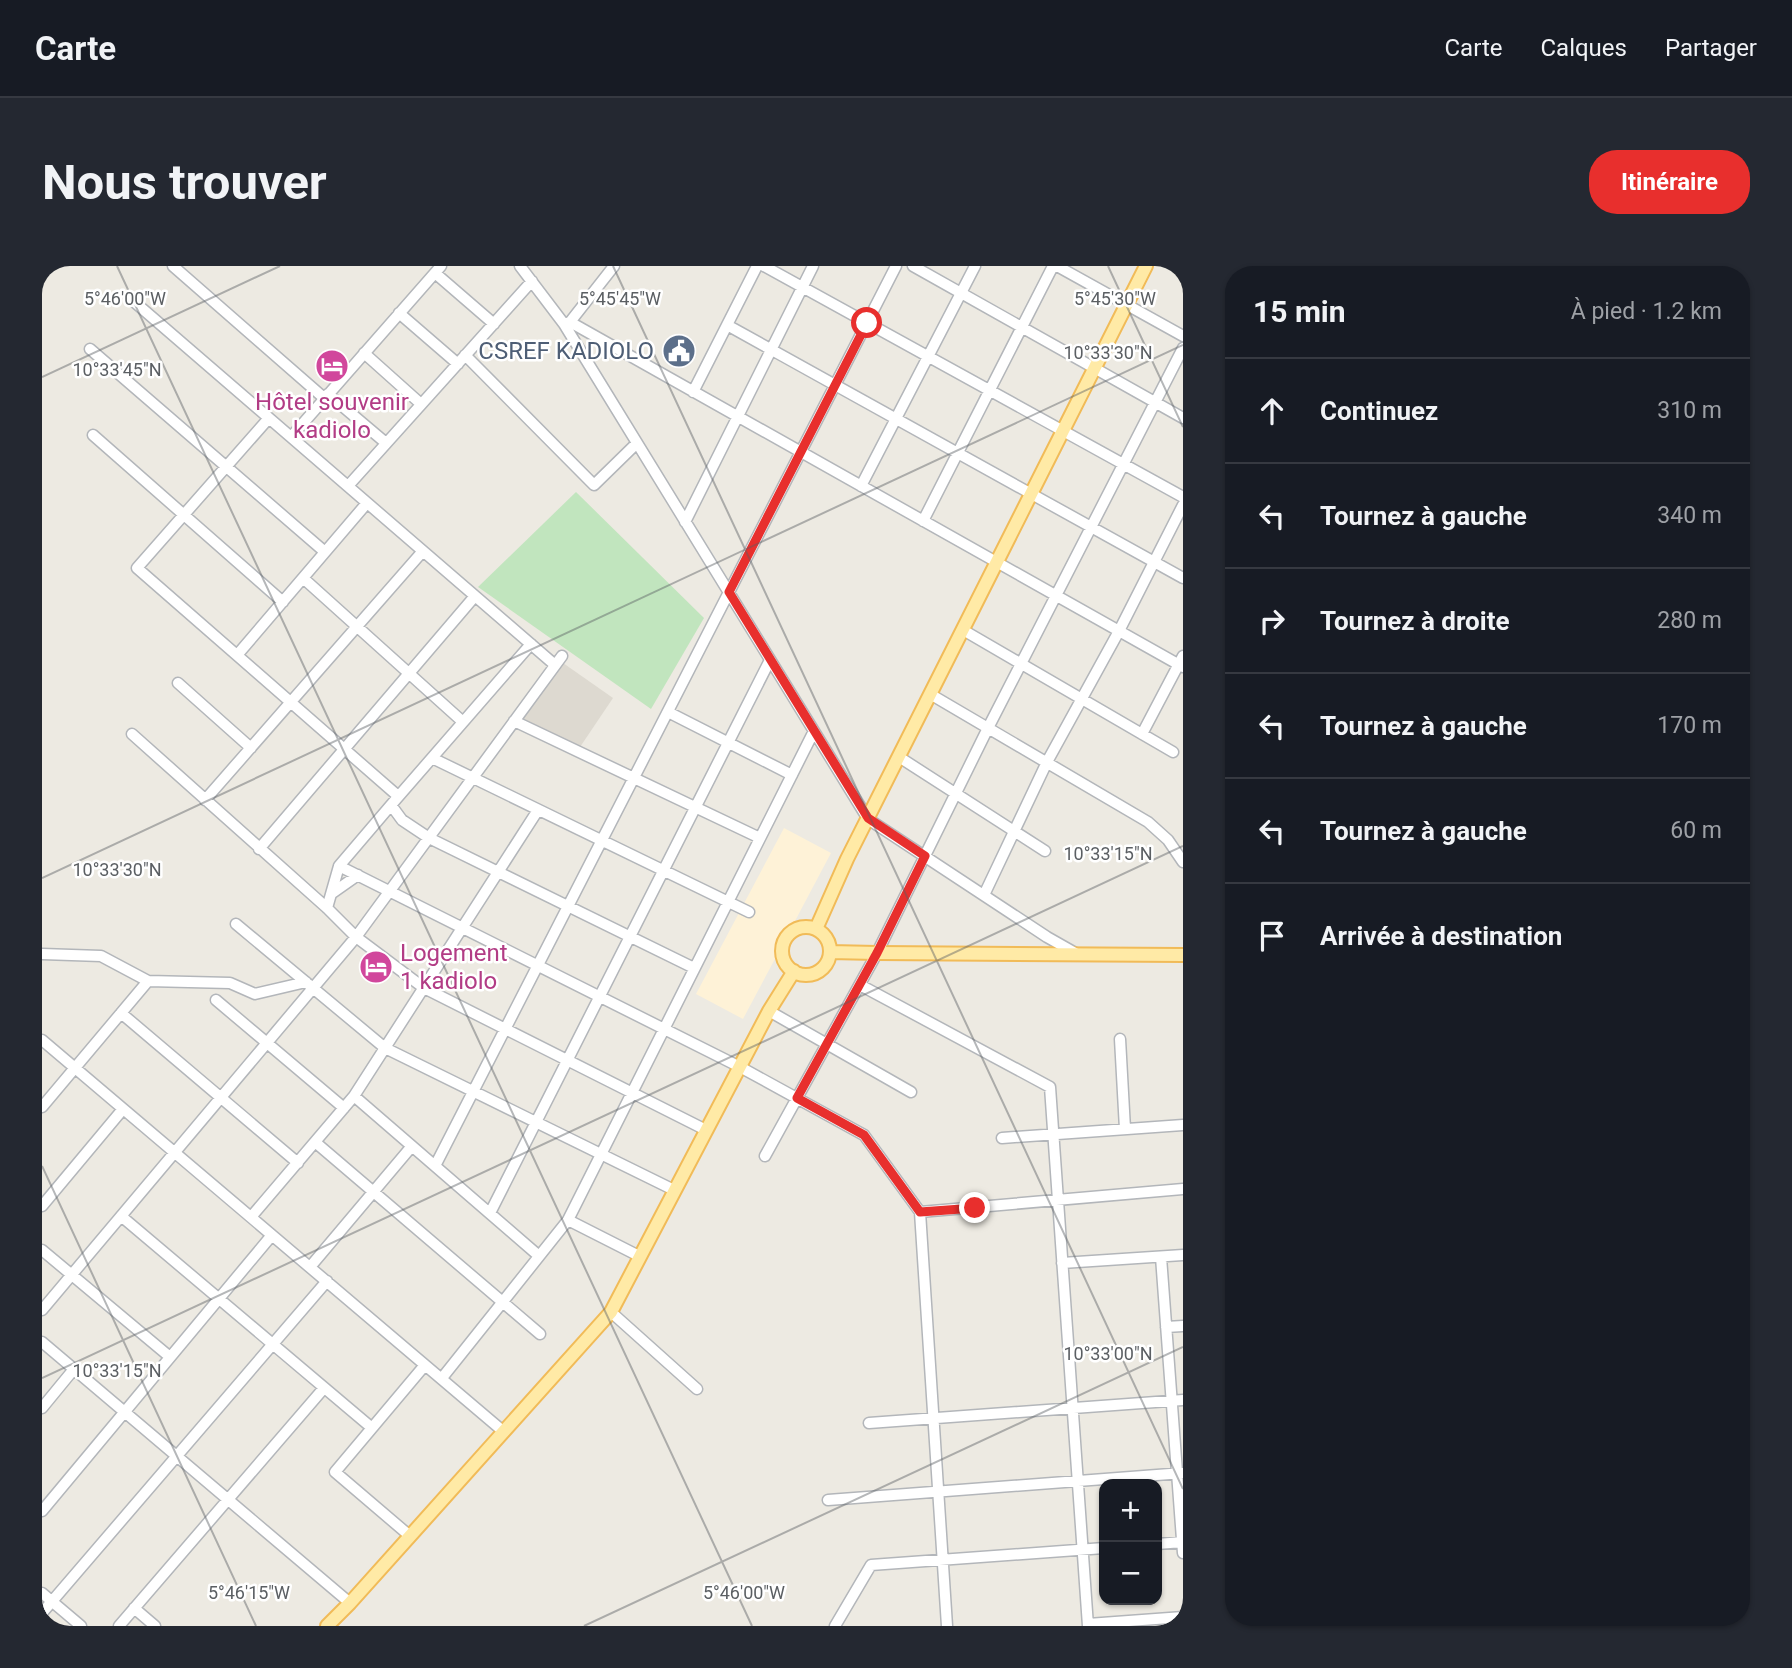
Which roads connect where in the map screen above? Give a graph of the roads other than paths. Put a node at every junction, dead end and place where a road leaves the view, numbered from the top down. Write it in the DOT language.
graph roads {
  1 [pos="173,266"];
  2 [pos="520,266"];
  3 [pos="614,266"];
  4 [pos="757,266"];
  5 [pos="764,266"];
  6 [pos="813,266"];
  7 [pos="896,266"];
  8 [pos="913,266"];
  9 [pos="975,266"];
  10 [pos="1055,266"];
  11 [pos="1146,266"];
  12 [pos="438,269"];
  13 [pos="532,281"];
  14 [pos="803,287"];
  15 [pos="961,293"];
  16 [pos="131,299"];
  17 [pos="1127,304"];
  18 [pos="399,313"];
  19 [pos="567,323"];
  20 [pos="867,323"];
  21 [pos="494,324"];
  22 [pos="727,325"];
  23 [pos="1022,327"];
  24 [pos="1183,335"];
  25 [pos="1183,348"];
  26 [pos="90,349"];
  27 [pos="771,350"];
  28 [pos="364,353"];
  29 [pos="465,355"];
  30 [pos="928,356"];
  31 [pos="457,364"];
  32 [pos="1095,368"];
  33 [pos="835,385"];
  34 [pos="990,390"];
  35 [pos="693,392"];
  36 [pos="326,396"];
  37 [pos="1155,402"];
  38 [pos="421,404"];
  39 [pos="738,417"];
  40 [pos="269,418"];
  41 [pos="1183,418"];
  42 [pos="896,419"];
  43 [pos="1063,431"];
  44 [pos="93,435"];
  45 [pos="291,437"];
  46 [pos="386,443"];
  47 [pos="637,443"];
  48 [pos="801,452"];
  49 [pos="958,453"];
  50 [pos="1124,464"];
  51 [pos="226,467"];
  52 [pos="348,486"];
  53 [pos="861,486"];
  54 [pos="1031,494"];
  55 [pos="1183,497"];
  56 [pos="367,503"];
  57 [pos="1183,505"];
  58 [pos="184,515"];
  59 [pos="923,521"];
  60 [pos="685,522"];
  61 [pos="1091,527"];
  62 [pos="423,551"];
  63 [pos="325,552"];
  64 [pos="1154,562"];
  65 [pos="997,563"];
  66 [pos="303,578"];
  67 [pos="1183,578"];
  68 [pos="729,592"];
  69 [pos="475,596"];
  70 [pos="1056,596"];
  71 [pos="283,601"];
  72 [pos="357,627"];
  73 [pos="963,630"];
  74 [pos="1119,631"];
  75 [pos="531,645"];
  76 [pos="238,654"];
  77 [pos="562,656"];
  78 [pos="770,660"];
  79 [pos="1182,663"];
  80 [pos="1021,664"];
  81 [pos="555,665"];
  82 [pos="409,673"];
  83 [pos="178,683"];
  84 [pos="930,694"];
  85 [pos="1082,699"];
  86 [pos="291,702"];
  87 [pos="668,712"];
  88 [pos="514,721"];
  89 [pos="463,722"];
  90 [pos="988,728"];
  91 [pos="814,731"];
  92 [pos="132,734"];
  93 [pos="1142,734"];
  94 [pos="728,742"];
  95 [pos="251,748"];
  96 [pos="344,748"];
  97 [pos="1173,752"];
  98 [pos="899,757"];
  99 [pos="432,758"];
  100 [pos="1046,762"];
  101 [pos="792,775"];
  102 [pos="472,778"];
  103 [pos="634,778"];
  104 [pos="956,794"];
  105 [pos="398,796"];
  106 [pos="205,800"];
  107 [pos="391,804"];
  108 [pos="695,808"];
  109 [pos="538,810"];
  110 [pos="868,818"];
  111 [pos="1014,831"];
  112 [pos="429,838"];
  113 [pos="760,838"];
  114 [pos="602,841"];
  115 [pos="259,849"];
  116 [pos="1045,851"];
  117 [pos="925,856"];
  118 [pos="1183,862"];
  119 [pos="339,866"];
  120 [pos="663,870"];
  121 [pos="498,872"];
  122 [pos="358,876"];
  123 [pos="390,891"];
  124 [pos="331,894"];
  125 [pos="984,895"];
  126 [pos="314,897"];
  127 [pos="728,902"];
  128 [pos="568,906"];
  129 [pos="327,908"];
  130 [pos="749,912"];
  131 [pos="236,924"];
  132 [pos="463,928"];
  133 [pos="816,929"];
  134 [pos="356,937"];
  135 [pos="630,937"];
  136 [pos="830,952"];
  137 [pos="877,953"];
  138 [pos="42,954"];
  139 [pos="1079,956"];
  140 [pos="1183,956"];
  141 [pos="538,965"];
  142 [pos="694,968"];
  143 [pos="794,971"];
  144 [pos="148,981"];
  145 [pos="309,985"];
  146 [pos="860,985"];
  147 [pos="424,988"];
  148 [pos="600,996"];
  149 [pos="216,1000"];
  150 [pos="769,1011"];
  151 [pos="121,1013"];
  152 [pos="505,1029"];
  153 [pos="664,1029"];
  154 [pos="1120,1039"];
  155 [pos="42,1040"];
  156 [pos="267,1043"];
  157 [pos="827,1044"];
  158 [pos="385,1048"];
  159 [pos="568,1060"];
  160 [pos="740,1067"];
  161 [pos="75,1068"];
  162 [pos="473,1091"];
  163 [pos="632,1092"];
  164 [pos="911,1092"];
  165 [pos="354,1096"];
  166 [pos="221,1097"];
  167 [pos="797,1098"];
  168 [pos="42,1107"];
  169 [pos="344,1108"];
  170 [pos="123,1109"];
  171 [pos="536,1122"];
  172 [pos="1183,1125"];
  173 [pos="1125,1129"];
  174 [pos="706,1130"];
  175 [pos="1053,1134"];
  176 [pos="1002,1138"];
  177 [pos="315,1142"];
  178 [pos="412,1146"];
  179 [pos="175,1152"];
  180 [pos="601,1154"];
  181 [pos="765,1156"];
  182 [pos="298,1163"];
  183 [pos="435,1166"];
  184 [pos="1183,1189"];
  185 [pos="674,1190"];
  186 [pos="373,1192"];
  187 [pos="1058,1200"];
  188 [pos="42,1206"];
  189 [pos="920,1212"];
  190 [pos="490,1213"];
  191 [pos="121,1216"];
  192 [pos="251,1217"];
  193 [pos="568,1220"];
  194 [pos="272,1235"];
  195 [pos="42,1250"];
  196 [pos="1183,1255"];
  197 [pos="539,1256"];
  198 [pos="639,1256"];
  199 [pos="1161,1257"];
  200 [pos="1062,1263"];
  201 [pos="310,1267"];
  202 [pos="71,1275"];
  203 [pos="327,1281"];
  204 [pos="219,1299"];
  205 [pos="502,1302"];
  206 [pos="42,1310"];
  207 [pos="611,1312"];
  208 [pos="1183,1326"];
  209 [pos="1166,1327"];
  210 [pos="540,1334"];
  211 [pos="42,1342"];
  212 [pos="272,1344"];
  213 [pos="170,1357"];
  214 [pos="425,1364"];
  215 [pos="74,1369"];
  216 [pos="442,1378"];
  217 [pos="324,1388"];
  218 [pos="698,1389"];
  219 [pos="1177,1400"];
  220 [pos="42,1408"];
  221 [pos="1072,1408"];
  222 [pos="124,1412"];
  223 [pos="933,1418"];
  224 [pos="869,1423"];
  225 [pos="372,1428"];
  226 [pos="503,1432"];
  227 [pos="176,1456"];
  228 [pos="1180,1473"];
  229 [pos="1078,1481"];
  230 [pos="938,1492"];
  231 [pos="227,1500"];
  232 [pos="828,1500"];
  233 [pos="42,1511"];
  234 [pos="410,1536"];
  235 [pos="1183,1542"];
  236 [pos="1162,1544"];
  237 [pos="1099,1548"];
  238 [pos="1083,1550"];
  239 [pos="1183,1553"];
  240 [pos="942,1560"];
  241 [pos="42,1593"];
  242 [pos="52,1601"];
  243 [pos="349,1603"];
  244 [pos="134,1608"];
  245 [pos="42,1613"];
  246 [pos="1183,1617"];
  247 [pos="1157,1622"];
  248 [pos="1088,1625"];
  249 [pos="81,1626"];
  250 [pos="118,1626"];
  251 [pos="155,1626"];
  252 [pos="327,1626"];
  253 [pos="835,1626"];
  254 [pos="947,1626"];
  1 -- 36 [label="street"];
  2 -- 13 [label="street"];
  3 -- 19 [label="street"];
  4 -- 22 [label="street"];
  5 -- 14 [label="street"];
  6 -- 14 [label="street"];
  7 -- 20 [label="street"];
  8 -- 15 [label="street"];
  9 -- 15 [label="street"];
  10 -- 17 [label="street"];
  10 -- 23 [label="street"];
  11 -- 17 [label="main road"];
  12 -- 18 [label="street"];
  12 -- 21 [label="street"];
  13 -- 19 [label="street"];
  13 -- 21 [label="street"];
  14 -- 20 [label="street"];
  14 -- 27 [label="street"];
  15 -- 23 [label="street"];
  15 -- 30 [label="street"];
  16 -- 40 [label="street"];
  17 -- 24 [label="street"];
  17 -- 32 [label="main road"];
  18 -- 28 [label="street"];
  18 -- 31 [label="street"];
  19 -- 35 [label="street"];
  19 -- 47 [label="street"];
  20 -- 30 [label="street"];
  20 -- 33 [label="street"];
  21 -- 29 [label="street"];
  22 -- 27 [label="street"];
  22 -- 35 [label="street"];
  23 -- 32 [label="street"];
  23 -- 34 [label="street"];
  25 -- 37 [label="street"];
  26 -- 51 [label="street"];
  27 -- 33 [label="street"];
  27 -- 39 [label="street"];
  28 -- 36 [label="street"];
  28 -- 38 [label="street"];
  29 -- 31 [label="street"];
  29 -- 47 [label="street"];
  30 -- 34 [label="street"];
  30 -- 42 [label="street"];
  31 -- 38 [label="street"];
  32 -- 37 [label="street"];
  32 -- 43 [label="main road"];
  33 -- 42 [label="street"];
  33 -- 48 [label="street"];
  34 -- 43 [label="street"];
  34 -- 49 [label="street"];
  35 -- 39 [label="street"];
  36 -- 45 [label="street"];
  36 -- 46 [label="street"];
  37 -- 41 [label="street"];
  37 -- 50 [label="street"];
  38 -- 46 [label="street"];
  39 -- 48 [label="street"];
  39 -- 60 [label="street"];
  40 -- 45 [label="street"];
  40 -- 51 [label="street"];
  42 -- 49 [label="street"];
  42 -- 53 [label="street"];
  43 -- 50 [label="street"];
  43 -- 54 [label="main road"];
  44 -- 58 [label="street"];
  45 -- 52 [label="street"];
  46 -- 52 [label="street"];
  47 -- 60 [label="street"];
  48 -- 53 [label="street"];
  48 -- 68 [label="street"];
  49 -- 54 [label="street"];
  49 -- 59 [label="street"];
  50 -- 55 [label="street"];
  50 -- 61 [label="street"];
  51 -- 58 [label="street"];
  51 -- 63 [label="street"];
  52 -- 56 [label="street"];
  53 -- 59 [label="street"];
  54 -- 61 [label="street"];
  54 -- 65 [label="main road"];
  56 -- 62 [label="street"];
  56 -- 63 [label="street"];
  57 -- 64 [label="street"];
  58 -- 71 [label="street"];
  58 -- 76 [label="street"];
  59 -- 65 [label="street"];
  60 -- 68 [label="street"];
  61 -- 64 [label="street"];
  61 -- 70 [label="street"];
  62 -- 69 [label="street"];
  62 -- 72 [label="street"];
  63 -- 66 [label="street"];
  64 -- 67 [label="street"];
  64 -- 74 [label="street"];
  65 -- 70 [label="street"];
  65 -- 73 [label="main road"];
  66 -- 71 [label="street"];
  66 -- 72 [label="street"];
  68 -- 78 [label="street"];
  68 -- 87 [label="street"];
  69 -- 75 [label="street"];
  69 -- 82 [label="street"];
  70 -- 74 [label="street"];
  70 -- 80 [label="street"];
  71 -- 76 [label="street"];
  72 -- 82 [label="street"];
  72 -- 86 [label="street"];
  73 -- 80 [label="street"];
  73 -- 84 [label="main road"];
  74 -- 79 [label="street"];
  74 -- 85 [label="street"];
  75 -- 81 [label="street"];
  75 -- 89 [label="street"];
  76 -- 86 [label="street"];
  77 -- 81 [label="street"];
  78 -- 91 [label="street"];
  78 -- 94 [label="street"];
  79 -- 93 [label="street"];
  80 -- 85 [label="street"];
  80 -- 90 [label="street"];
  81 -- 88 [label="street"];
  82 -- 89 [label="street"];
  82 -- 96 [label="street"];
  83 -- 95 [label="street"];
  84 -- 90 [label="street"];
  84 -- 98 [label="main road"];
  85 -- 93 [label="street"];
  85 -- 100 [label="street"];
  86 -- 95 [label="street"];
  86 -- 96 [label="street"];
  87 -- 94 [label="street"];
  87 -- 103 [label="street"];
  88 -- 102 [label="street"];
  88 -- 103 [label="street"];
  89 -- 99 [label="street"];
  90 -- 100 [label="street"];
  90 -- 104 [label="street"];
  91 -- 101 [label="street"];
  91 -- 110 [label="street"];
  92 -- 106 [label="street"];
  93 -- 97 [label="street"];
  94 -- 101 [label="street"];
  94 -- 108 [label="street"];
  95 -- 106 [label="street"];
  96 -- 105 [label="street"];
  96 -- 115 [label="street"];
  98 -- 104 [label="street"];
  98 -- 110 [label="main road"];
  99 -- 102 [label="street"];
  99 -- 105 [label="street"];
  100 -- 111 [label="street"];
  100 -- 118 [label="street"];
  101 -- 113 [label="street"];
  102 -- 109 [label="street"];
  102 -- 112 [label="street"];
  103 -- 108 [label="street"];
  103 -- 114 [label="street"];
  104 -- 111 [label="street"];
  104 -- 117 [label="street"];
  105 -- 107 [label="street"];
  106 -- 115 [label="street"];
  107 -- 112 [label="street"];
  107 -- 119 [label="street"];
  108 -- 113 [label="street"];
  108 -- 120 [label="street"];
  109 -- 114 [label="street"];
  109 -- 121 [label="street"];
  110 -- 117 [label="street"];
  110 -- 133 [label="main road"];
  111 -- 116 [label="street"];
  111 -- 125 [label="street"];
  112 -- 121 [label="street"];
  112 -- 123 [label="street"];
  113 -- 127 [label="street"];
  114 -- 120 [label="street"];
  114 -- 128 [label="street"];
  115 -- 126 [label="street"];
  117 -- 125 [label="street"];
  117 -- 137 [label="street"];
  119 -- 122 [label="street"];
  119 -- 124 [label="street"];
  120 -- 127 [label="street"];
  120 -- 135 [label="street"];
  121 -- 128 [label="street"];
  121 -- 132 [label="street"];
  122 -- 123 [label="street"];
  122 -- 124 [label="street"];
  123 -- 132 [label="street"];
  123 -- 134 [label="street"];
  124 -- 126 [label="street"];
  124 -- 129 [label="street"];
  125 -- 139 [label="street"];
  126 -- 129 [label="street"];
  127 -- 130 [label="street"];
  127 -- 142 [label="street"];
  128 -- 135 [label="street"];
  128 -- 141 [label="street"];
  129 -- 134 [label="street"];
  131 -- 145 [label="street"];
  132 -- 141 [label="street"];
  132 -- 147 [label="street"];
  133 -- 136 [label="main road"];
  133 -- 143 [label="main road"];
  134 -- 145 [label="street"];
  134 -- 147 [label="street"];
  135 -- 142 [label="street"];
  135 -- 148 [label="street"];
  136 -- 137 [label="main road"];
  136 -- 143 [label="main road"];
  137 -- 139 [label="main road"];
  137 -- 146 [label="street"];
  138 -- 144 [label="street"];
  139 -- 140 [label="main road"];
  141 -- 148 [label="street"];
  141 -- 152 [label="street"];
  142 -- 153 [label="street"];
  143 -- 150 [label="main road"];
  144 -- 145 [label="street"];
  144 -- 151 [label="street"];
  145 -- 156 [label="street"];
  145 -- 158 [label="street"];
  146 -- 157 [label="street"];
  146 -- 175 [label="street"];
  147 -- 152 [label="street"];
  147 -- 158 [label="street"];
  148 -- 153 [label="street"];
  148 -- 159 [label="street"];
  149 -- 156 [label="street"];
  150 -- 157 [label="street"];
  150 -- 160 [label="main road"];
  151 -- 161 [label="street"];
  151 -- 166 [label="street"];
  152 -- 159 [label="street"];
  152 -- 162 [label="street"];
  153 -- 160 [label="street"];
  153 -- 163 [label="street"];
  154 -- 173 [label="street"];
  155 -- 161 [label="street"];
  156 -- 166 [label="street"];
  156 -- 169 [label="street"];
  157 -- 164 [label="street"];
  157 -- 167 [label="street"];
  158 -- 162 [label="street"];
  158 -- 165 [label="street"];
  159 -- 163 [label="street"];
  159 -- 171 [label="street"];
  160 -- 167 [label="street"];
  160 -- 174 [label="main road"];
  161 -- 168 [label="street"];
  161 -- 170 [label="street"];
  162 -- 171 [label="street"];
  162 -- 183 [label="street"];
  163 -- 174 [label="street"];
  163 -- 180 [label="street"];
  165 -- 169 [label="street"];
  165 -- 178 [label="street"];
  166 -- 179 [label="street"];
  166 -- 182 [label="street"];
  167 -- 181 [label="street"];
  167 -- 189 [label="street"];
  169 -- 177 [label="street"];
  170 -- 179 [label="street"];
  170 -- 188 [label="street"];
  171 -- 180 [label="street"];
  171 -- 190 [label="street"];
  172 -- 173 [label="street"];
  173 -- 175 [label="street"];
  174 -- 185 [label="main road"];
  175 -- 176 [label="street"];
  175 -- 187 [label="street"];
  177 -- 182 [label="street"];
  177 -- 186 [label="street"];
  178 -- 183 [label="street"];
  178 -- 186 [label="street"];
  179 -- 191 [label="street"];
  179 -- 192 [label="street"];
  180 -- 185 [label="street"];
  180 -- 193 [label="street"];
  182 -- 192 [label="street"];
  183 -- 190 [label="street"];
  184 -- 187 [label="street"];
  185 -- 198 [label="main road"];
  186 -- 201 [label="street"];
  186 -- 205 [label="street"];
  187 -- 189 [label="street"];
  187 -- 200 [label="street"];
  189 -- 223 [label="street"];
  190 -- 197 [label="street"];
  191 -- 202 [label="street"];
  191 -- 204 [label="street"];
  192 -- 194 [label="street"];
  193 -- 197 [label="street"];
  193 -- 198 [label="street"];
  194 -- 201 [label="street"];
  194 -- 204 [label="street"];
  195 -- 202 [label="street"];
  196 -- 199 [label="street"];
  197 -- 205 [label="street"];
  198 -- 207 [label="main road"];
  199 -- 200 [label="street"];
  199 -- 209 [label="street"];
  200 -- 221 [label="street"];
  201 -- 203 [label="street"];
  202 -- 206 [label="street"];
  202 -- 213 [label="street"];
  203 -- 212 [label="street"];
  203 -- 214 [label="street"];
  204 -- 212 [label="street"];
  204 -- 213 [label="street"];
  205 -- 210 [label="street"];
  205 -- 216 [label="street"];
  207 -- 218 [label="street"];
  207 -- 226 [label="main road"];
  208 -- 209 [label="street"];
  209 -- 219 [label="street"];
  211 -- 215 [label="street"];
  212 -- 217 [label="street"];
  212 -- 227 [label="street"];
  213 -- 222 [label="street"];
  214 -- 216 [label="street"];
  214 -- 225 [label="street"];
  215 -- 220 [label="street"];
  215 -- 222 [label="street"];
  216 -- 226 [label="street"];
  217 -- 225 [label="street"];
  217 -- 231 [label="street"];
  219 -- 221 [label="street"];
  219 -- 228 [label="street"];
  221 -- 223 [label="street"];
  221 -- 229 [label="street"];
  222 -- 227 [label="street"];
  222 -- 233 [label="street"];
  223 -- 224 [label="street"];
  223 -- 230 [label="street"];
  225 -- 234 [label="street"];
  226 -- 234 [label="main road"];
  227 -- 231 [label="street"];
  227 -- 242 [label="street"];
  228 -- 229 [label="street"];
  228 -- 235 [label="street"];
  229 -- 230 [label="street"];
  229 -- 238 [label="street"];
  230 -- 232 [label="street"];
  230 -- 240 [label="street"];
  231 -- 243 [label="street"];
  231 -- 244 [label="street"];
  234 -- 243 [label="main road"];
  235 -- 236 [label="street"];
  235 -- 239 [label="street"];
  237 -- 238 [label="street"];
  238 -- 240 [label="street"];
  238 -- 248 [label="street"];
  240 -- 253 [label="street"];
  240 -- 254 [label="street"];
  241 -- 242 [label="street"];
  242 -- 245 [label="street"];
  242 -- 249 [label="street"];
  243 -- 252 [label="main road"];
  244 -- 250 [label="street"];
  244 -- 251 [label="street"];
  246 -- 247 [label="street"];
  247 -- 248 [label="street"];
}
